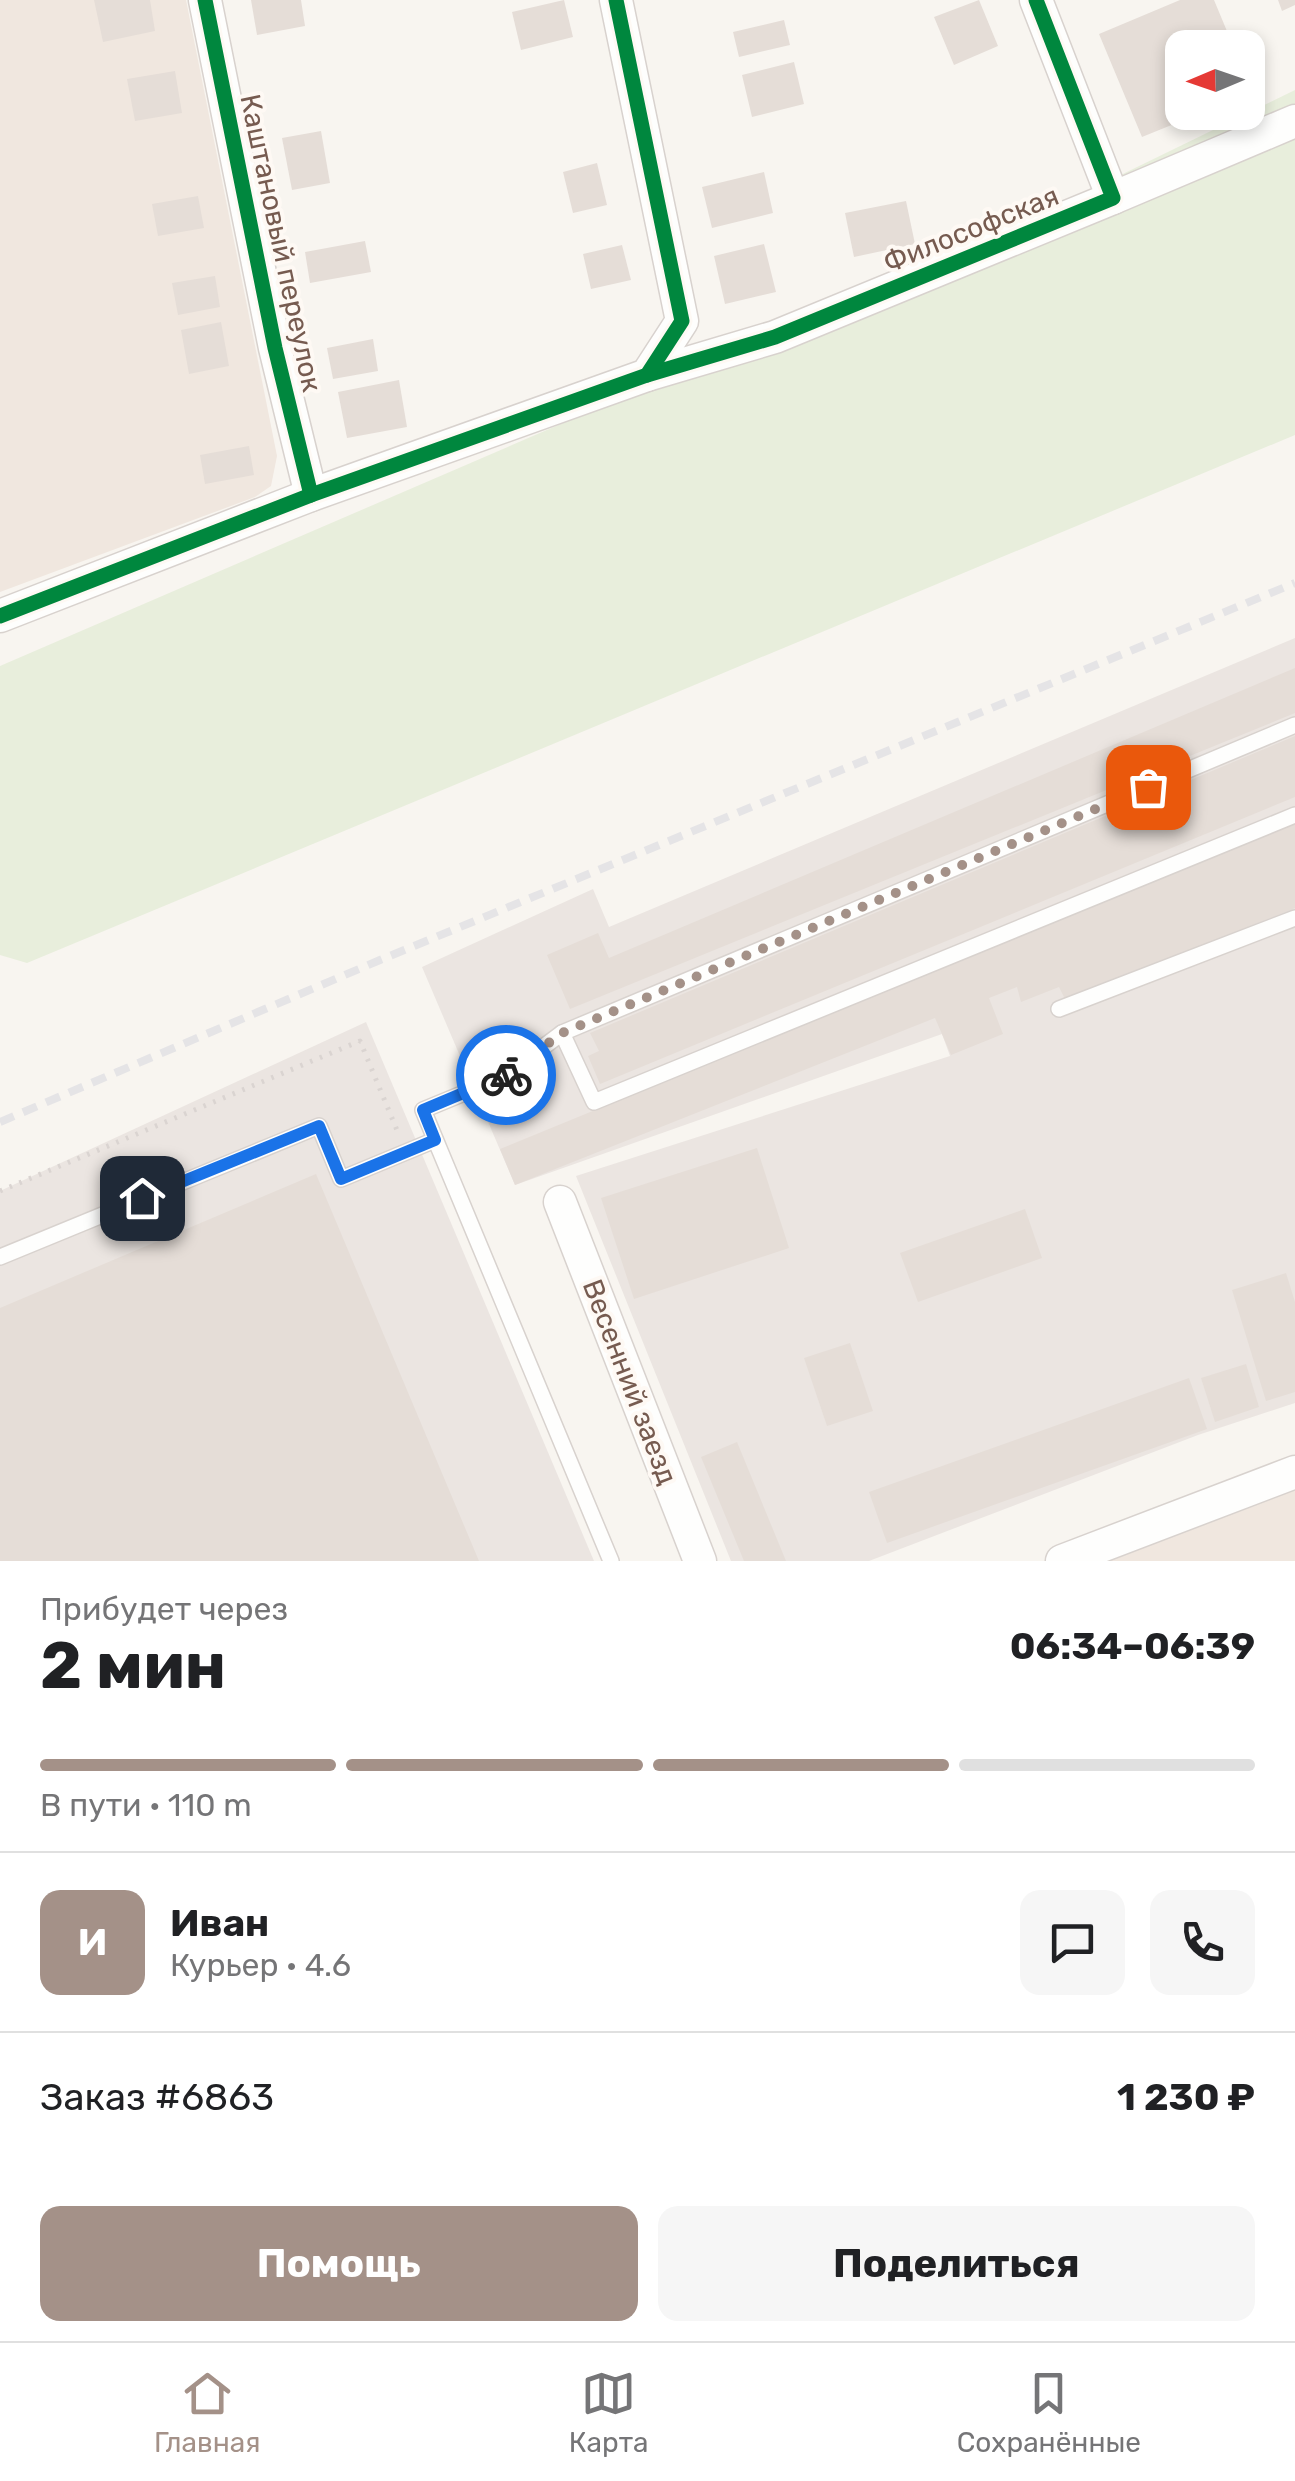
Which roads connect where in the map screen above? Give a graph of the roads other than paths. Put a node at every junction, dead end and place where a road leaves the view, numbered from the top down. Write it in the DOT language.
graph roads {
  1 [pos="205,0"];
  2 [pos="616,0"];
  3 [pos="1036,0"];
  4 [pos="1295,121"];
  5 [pos="1112,198"];
  6 [pos="647,375"];
  7 [pos="311,494"];
  8 [pos="0,616"];
  9 [pos="1295,725"];
  10 [pos="1295,815"];
  11 [pos="1295,918"];
  12 [pos="1059,1009"];
  13 [pos="562,1033"];
  14 [pos="435,1140"];
  15 [pos="560,1202"];
  16 [pos="0,1256"];
  17 [pos="1295,1472"];
  18 [pos="611,1561"];
  19 [pos="700,1561"];
  20 [pos="1062,1561"];
  1 -- 7 [label="street, Каштановый переулок"];
  2 -- 6 [label="street"];
  3 -- 5 [label="street"];
  4 -- 5 [label="street, Философская"];
  5 -- 6 [label="street, Философская"];
  6 -- 7 [label="street, Философская"];
  7 -- 8 [label="street, Философская"];
  9 -- 13 [label="lane"];
  10 -- 13 [label="lane"];
  11 -- 12 [label="lane"];
  13 -- 14 [label="lane"];
  14 -- 16 [label="lane"];
  14 -- 18 [label="lane"];
  15 -- 19 [label="street, Весенний заезд"];
  17 -- 20 [label="street"];
}
